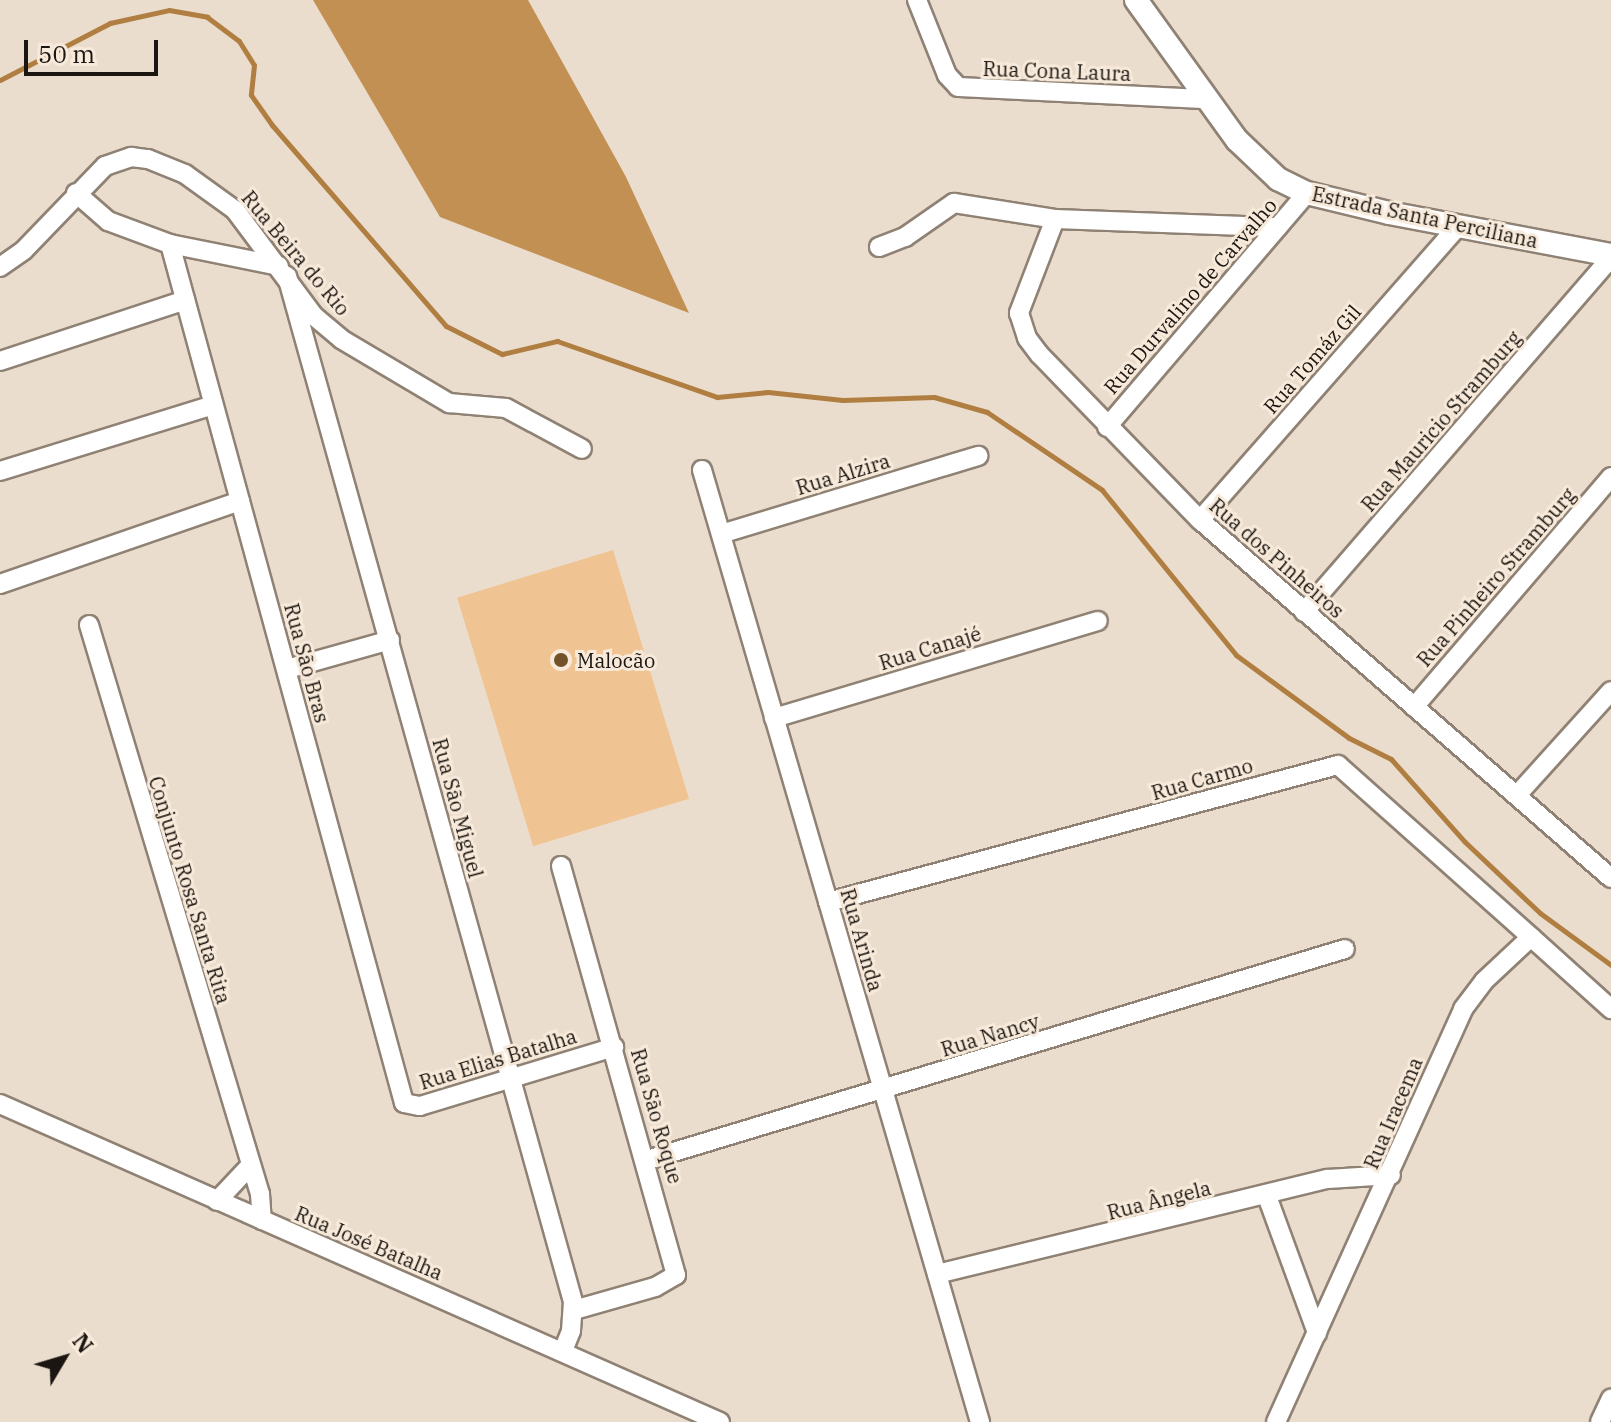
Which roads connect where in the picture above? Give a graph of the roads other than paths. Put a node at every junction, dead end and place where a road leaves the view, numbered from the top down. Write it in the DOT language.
graph roads {
  1 [pos="917,0"];
  2 [pos="1136,0"];
  3 [pos="1204,99"];
  4 [pos="76,193"];
  5 [pos="1307,193"];
  6 [pos="1055,219"];
  7 [pos="1458,226"];
  8 [pos="1278,227"];
  9 [pos="170,244"];
  10 [pos="879,247"];
  11 [pos="1611,256"];
  12 [pos="0,267"];
  13 [pos="283,271"];
  14 [pos="185,300"];
  15 [pos="0,361"];
  16 [pos="213,405"];
  17 [pos="1107,427"];
  18 [pos="582,449"];
  19 [pos="978,456"];
  20 [pos="702,470"];
  21 [pos="0,471"];
  22 [pos="1611,477"];
  23 [pos="240,501"];
  24 [pos="1200,520"];
  25 [pos="721,534"];
  26 [pos="0,584"];
  27 [pos="1304,612"];
  28 [pos="1098,621"];
  29 [pos="89,625"];
  30 [pos="390,640"];
  31 [pos="287,669"];
  32 [pos="1611,691"];
  33 [pos="1414,707"];
  34 [pos="774,718"];
  35 [pos="1517,795"];
  36 [pos="561,866"];
  37 [pos="1611,878"];
  38 [pos="828,902"];
  39 [pos="1531,937"];
  40 [pos="1345,949"];
  41 [pos="1611,1009"];
  42 [pos="614,1047"];
  43 [pos="509,1079"];
  44 [pos="883,1090"];
  45 [pos="400,1094"];
  46 [pos="0,1104"];
  47 [pos="647,1160"];
  48 [pos="249,1167"];
  49 [pos="1391,1175"];
  50 [pos="1267,1196"];
  51 [pos="217,1201"];
  52 [pos="262,1220"];
  53 [pos="937,1274"];
  54 [pos="574,1310"];
  55 [pos="1317,1333"];
  56 [pos="563,1351"];
  57 [pos="1611,1398"];
  58 [pos="720,1422"];
  59 [pos="980,1422"];
  60 [pos="1276,1422"];
  61 [pos="1600,1422"];
  1 -- 3 [label="street, Rua Cona Laura"];
  2 -- 3 [label="street, Estrada Santa Perciliana"];
  3 -- 5 [label="street, Estrada Santa Perciliana"];
  4 -- 9 [label="street"];
  4 -- 12 [label="street, Rua Beira do Rio"];
  4 -- 13 [label="street, Rua Beira do Rio"];
  5 -- 7 [label="street, Estrada Santa Perciliana"];
  5 -- 8 [label="street, Rua Durvalino de Carvalho"];
  6 -- 8 [label="street"];
  6 -- 10 [label="street"];
  6 -- 17 [label="street, Rua dos Pinheiros"];
  7 -- 11 [label="street, Estrada Santa Perciliana"];
  7 -- 24 [label="street, Rua Tomáz Gil"];
  8 -- 17 [label="street, Rua Durvalino de Carvalho"];
  9 -- 13 [label="street"];
  9 -- 14 [label="street, Rua São Bras"];
  11 -- 27 [label="street, Rua Mauricio Stramburg"];
  13 -- 18 [label="street, Rua Beira do Rio"];
  13 -- 30 [label="street, Rua São Miguel"];
  14 -- 15 [label="street"];
  14 -- 16 [label="street, Rua São Bras"];
  16 -- 21 [label="street"];
  16 -- 23 [label="street, Rua São Bras"];
  17 -- 24 [label="street, Rua dos Pinheiros"];
  19 -- 25 [label="street, Rua Alzira"];
  20 -- 25 [label="street, Rua Arinda"];
  22 -- 33 [label="street, Rua Pinheiro Stramburg"];
  23 -- 26 [label="street"];
  23 -- 31 [label="street, Rua São Bras"];
  24 -- 27 [label="street, Rua dos Pinheiros"];
  25 -- 34 [label="street, Rua Arinda"];
  27 -- 33 [label="street, Rua dos Pinheiros"];
  28 -- 34 [label="street, Rua Canajé"];
  29 -- 48 [label="street, Conjunto Rosa Santa Rita"];
  30 -- 31 [label="street"];
  30 -- 43 [label="street, Rua São Miguel"];
  31 -- 45 [label="street, Rua São Bras"];
  32 -- 35 [label="street"];
  33 -- 35 [label="street, Rua dos Pinheiros"];
  34 -- 38 [label="street, Rua Arinda"];
  35 -- 37 [label="street, Rua dos Pinheiros"];
  36 -- 42 [label="street, Rua São Roque"];
  38 -- 39 [label="street, Rua Carmo"];
  38 -- 44 [label="street, Rua Arinda"];
  39 -- 41 [label="street"];
  39 -- 49 [label="street, Rua Iracema"];
  40 -- 44 [label="street, Rua Nancy"];
  42 -- 43 [label="street, Rua Elias Batalha"];
  42 -- 47 [label="street, Rua São Roque"];
  43 -- 45 [label="street, Rua Elias Batalha"];
  43 -- 54 [label="street, Rua São Miguel"];
  44 -- 47 [label="street, Rua Nancy"];
  44 -- 53 [label="street, Rua Arinda"];
  46 -- 51 [label="street, Rua José Batalha"];
  47 -- 54 [label="street, Rua São Roque"];
  48 -- 51 [label="street"];
  48 -- 52 [label="street, Conjunto Rosa Santa Rita"];
  49 -- 50 [label="street, Rua Ângela"];
  49 -- 55 [label="street, Rua Iracema"];
  50 -- 53 [label="street, Rua Ângela"];
  50 -- 55 [label="street"];
  51 -- 52 [label="street, Rua José Batalha"];
  52 -- 56 [label="street, Rua José Batalha"];
  53 -- 59 [label="street, Rua Arinda"];
  54 -- 56 [label="street"];
  55 -- 60 [label="street, Rua Iracema"];
  56 -- 58 [label="street, Rua José Batalha"];
  57 -- 61 [label="street"];
}
